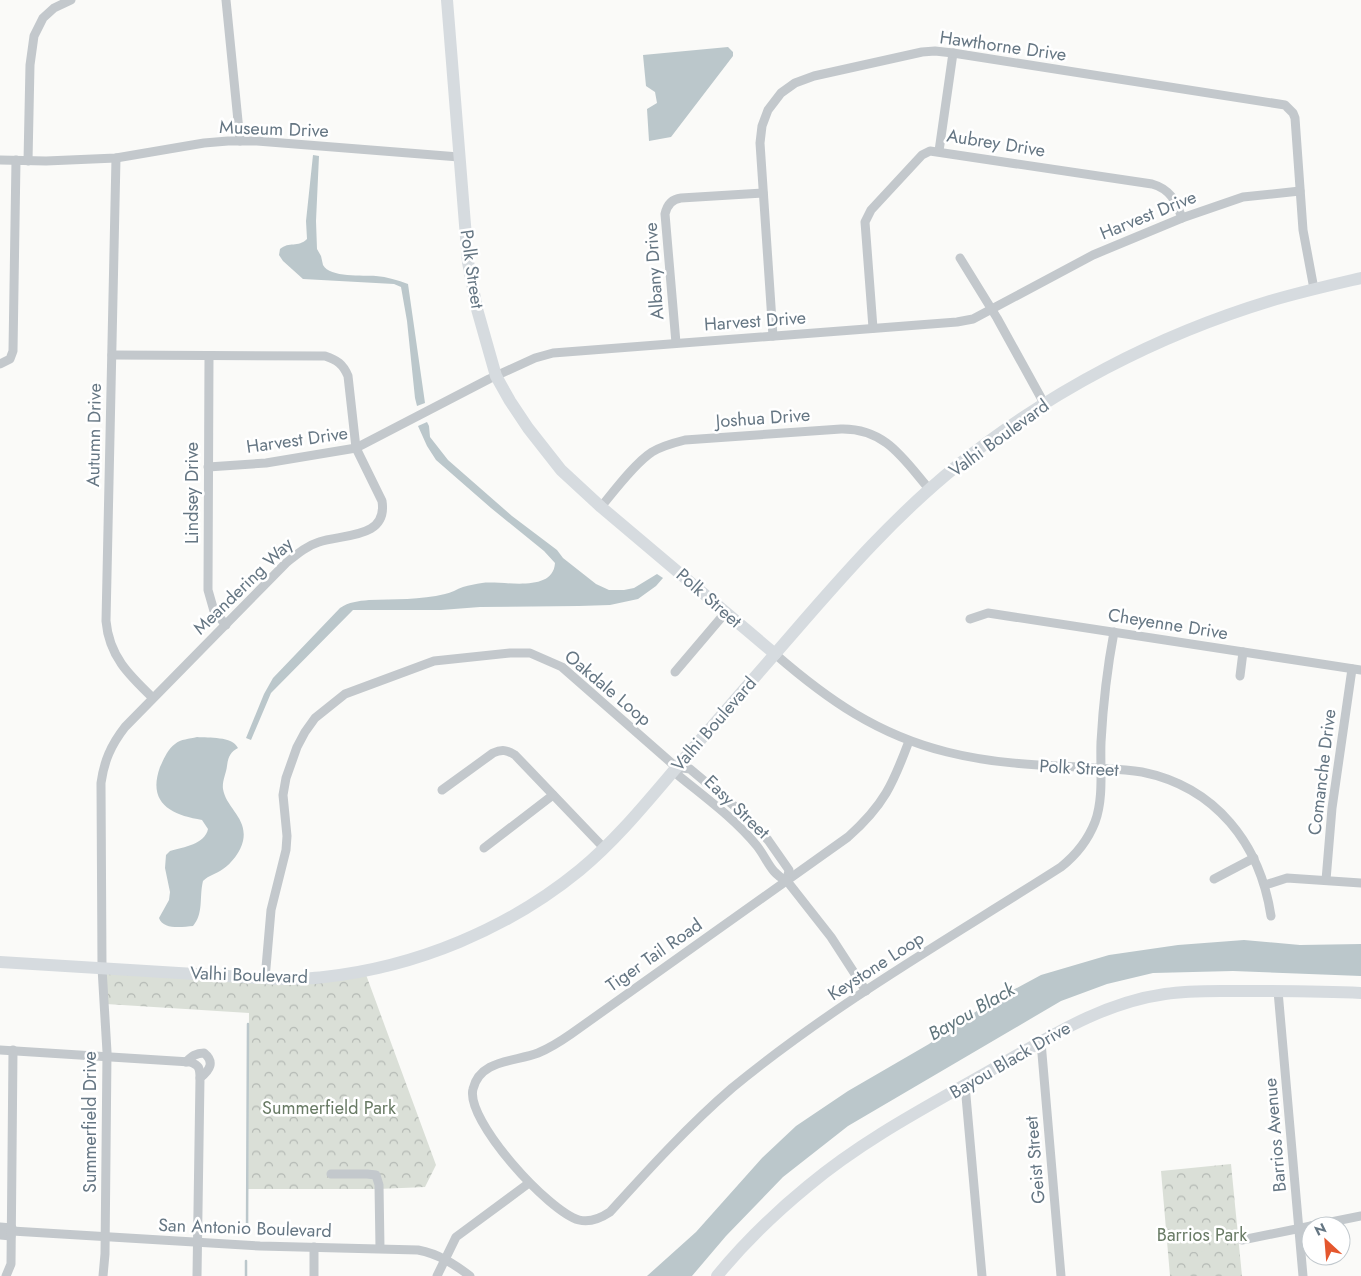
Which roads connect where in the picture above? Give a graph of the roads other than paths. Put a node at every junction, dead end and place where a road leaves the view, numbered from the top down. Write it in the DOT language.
graph roads {
  1 [pos="71,0"];
  2 [pos="226,0"];
  3 [pos="447,0"];
  4 [pos="953,53"];
  5 [pos="240,141"];
  6 [pos="939,151"];
  7 [pos="458,157"];
  8 [pos="116,158"];
  9 [pos="0,160"];
  10 [pos="16,160"];
  11 [pos="28,161"];
  12 [pos="1300,192"];
  13 [pos="763,193"];
  14 [pos="1182,218"];
  15 [pos="960,258"];
  16 [pos="1361,278"];
  17 [pos="1314,289"];
  18 [pos="992,310"];
  19 [pos="873,328"];
  20 [pos="773,336"];
  21 [pos="676,343"];
  22 [pos="112,355"];
  23 [pos="209,356"];
  24 [pos="0,364"];
  25 [pos="496,376"];
  26 [pos="1045,404"];
  27 [pos="356,448"];
  28 [pos="208,468"];
  29 [pos="930,490"];
  30 [pos="601,507"];
  31 [pos="726,612"];
  32 [pos="970,619"];
  33 [pos="226,625"];
  34 [pos="1114,632"];
  35 [pos="1243,652"];
  36 [pos="775,654"];
  37 [pos="1356,670"];
  38 [pos="675,672"];
  39 [pos="1240,676"];
  40 [pos="153,698"];
  41 [pos="909,740"];
  42 [pos="676,768"];
  43 [pos="1101,769"];
  44 [pos="442,790"];
  45 [pos="553,795"];
  46 [pos="745,816"];
  47 [pos="736,824"];
  48 [pos="484,848"];
  49 [pos="604,848"];
  50 [pos="1254,858"];
  51 [pos="1214,879"];
  52 [pos="1326,880"];
  53 [pos="787,881"];
  54 [pos="1361,883"];
  55 [pos="1265,885"];
  56 [pos="1272,916"];
  57 [pos="0,962"];
  58 [pos="102,968"];
  59 [pos="264,979"];
  60 [pos="866,991"];
  61 [pos="1278,991"];
  62 [pos="1361,993"];
  63 [pos="1041,1042"];
  64 [pos="0,1050"];
  65 [pos="13,1050"];
  66 [pos="107,1056"];
  67 [pos="186,1062"];
  68 [pos="200,1078"];
  69 [pos="965,1085"];
  70 [pos="331,1174"];
  71 [pos="529,1183"];
  72 [pos="0,1227"];
  73 [pos="1299,1228"];
  74 [pos="12,1232"];
  75 [pos="0,1235"];
  76 [pos="105,1237"];
  77 [pos="1242,1240"];
  78 [pos="197,1243"];
  79 [pos="314,1247"];
  80 [pos="380,1248"];
  81 [pos="445,1258"];
  82 [pos="6,1276"];
  83 [pos="103,1276"];
  84 [pos="197,1276"];
  85 [pos="314,1276"];
  86 [pos="437,1276"];
  87 [pos="470,1276"];
  88 [pos="717,1276"];
  89 [pos="982,1276"];
  90 [pos="1061,1276"];
  91 [pos="1304,1276"];
  1 -- 11 [label="street"];
  2 -- 5 [label="street"];
  3 -- 7 [label="street, Polk Street"];
  4 -- 6 [label="street"];
  4 -- 12 [label="street, Hawthorne Drive"];
  4 -- 13 [label="street, Hawthorne Drive"];
  5 -- 7 [label="street, Museum Drive"];
  5 -- 8 [label="street, Museum Drive"];
  6 -- 14 [label="street, Aubrey Drive"];
  6 -- 19 [label="street, Aubrey Drive"];
  7 -- 25 [label="street, Polk Street"];
  8 -- 11 [label="street, Museum Drive"];
  8 -- 22 [label="street, Autumn Drive"];
  9 -- 10 [label="street, Museum Drive"];
  10 -- 11 [label="street, Museum Drive"];
  10 -- 24 [label="street"];
  12 -- 14 [label="street, Harvest Drive"];
  12 -- 17 [label="street, Hawthorne Drive"];
  13 -- 20 [label="street, Hawthorne Drive"];
  13 -- 21 [label="street, Albany Drive"];
  14 -- 18 [label="street, Harvest Drive"];
  15 -- 18 [label="street"];
  16 -- 17 [label="street, Valhi Boulevard"];
  17 -- 26 [label="street, Valhi Boulevard"];
  18 -- 19 [label="street, Harvest Drive"];
  18 -- 26 [label="street"];
  19 -- 20 [label="street, Harvest Drive"];
  20 -- 21 [label="street, Harvest Drive"];
  21 -- 25 [label="street, Harvest Drive"];
  22 -- 23 [label="street, Meandering Way"];
  22 -- 40 [label="street, Autumn Drive"];
  23 -- 27 [label="street, Meandering Way"];
  23 -- 28 [label="street, Lindsey Drive"];
  25 -- 27 [label="street, Harvest Drive"];
  25 -- 30 [label="street, Polk Street"];
  26 -- 29 [label="street, Valhi Boulevard"];
  27 -- 28 [label="street, Harvest Drive"];
  27 -- 33 [label="street, Meandering Way"];
  28 -- 33 [label="street, Lindsey Drive"];
  29 -- 30 [label="street, Joshua Drive"];
  29 -- 36 [label="street, Valhi Boulevard"];
  30 -- 31 [label="street, Polk Street"];
  31 -- 36 [label="street, Polk Street"];
  31 -- 38 [label="street"];
  32 -- 34 [label="street, Cheyenne Drive"];
  33 -- 40 [label="street, Meandering Way"];
  34 -- 35 [label="street, Cheyenne Drive"];
  34 -- 43 [label="street, Keystone Loop"];
  35 -- 37 [label="street, Cheyenne Drive"];
  35 -- 39 [label="street"];
  36 -- 41 [label="street, Polk Street"];
  36 -- 42 [label="street, Valhi Boulevard"];
  37 -- 52 [label="street, Comanche Drive"];
  40 -- 58 [label="street, Meandering Way"];
  41 -- 43 [label="street, Polk Street"];
  41 -- 53 [label="street, Tiger Tail Road"];
  42 -- 46 [label="street, Easy Street"];
  42 -- 47 [label="street, Easy Street"];
  42 -- 49 [label="street, Valhi Boulevard"];
  42 -- 59 [label="street, Oakdale Loop"];
  43 -- 50 [label="street, Polk Street"];
  43 -- 60 [label="street, Keystone Loop"];
  44 -- 45 [label="street"];
  45 -- 48 [label="street"];
  45 -- 49 [label="street"];
  46 -- 47 [label="street"];
  46 -- 53 [label="street, Easy Street"];
  47 -- 53 [label="street, Easy Street"];
  49 -- 59 [label="street, Valhi Boulevard"];
  50 -- 51 [label="street"];
  50 -- 55 [label="street, Polk Street"];
  52 -- 54 [label="street"];
  52 -- 55 [label="street"];
  53 -- 60 [label="street, Easy Street"];
  53 -- 71 [label="street, Tiger Tail Road"];
  55 -- 56 [label="street, Polk Street"];
  57 -- 58 [label="street, Valhi Boulevard"];
  58 -- 59 [label="street, Valhi Boulevard"];
  58 -- 66 [label="street, Summerfield Drive"];
  60 -- 71 [label="street, Keystone Loop"];
  61 -- 62 [label="street, Bayou Black Drive"];
  61 -- 63 [label="street, Bayou Black Drive"];
  61 -- 73 [label="street, Barrios Avenue"];
  63 -- 69 [label="street, Bayou Black Drive"];
  63 -- 90 [label="street, Geist Street"];
  64 -- 65 [label="street"];
  65 -- 66 [label="street"];
  65 -- 74 [label="street"];
  66 -- 67 [label="street"];
  66 -- 76 [label="street, Summerfield Drive"];
  67 -- 68 [label="street"];
  67 -- 68 [label="street"];
  68 -- 78 [label="street"];
  69 -- 88 [label="street, Bayou Black Drive"];
  69 -- 89 [label="street"];
  70 -- 80 [label="street"];
  71 -- 81 [label="street"];
  72 -- 74 [label="street, San Antonio Boulevard"];
  73 -- 77 [label="street"];
  73 -- 91 [label="street, Barrios Avenue"];
  74 -- 75 [label="street, San Antonio Boulevard"];
  74 -- 76 [label="street, San Antonio Boulevard"];
  74 -- 82 [label="street"];
  76 -- 78 [label="street, San Antonio Boulevard"];
  76 -- 83 [label="street, Summerfield Drive"];
  78 -- 79 [label="street, San Antonio Boulevard"];
  78 -- 84 [label="street"];
  79 -- 80 [label="street, San Antonio Boulevard"];
  79 -- 85 [label="street"];
  80 -- 81 [label="street, San Antonio Boulevard"];
  81 -- 86 [label="street"];
  81 -- 87 [label="street, San Antonio Boulevard"];
}
